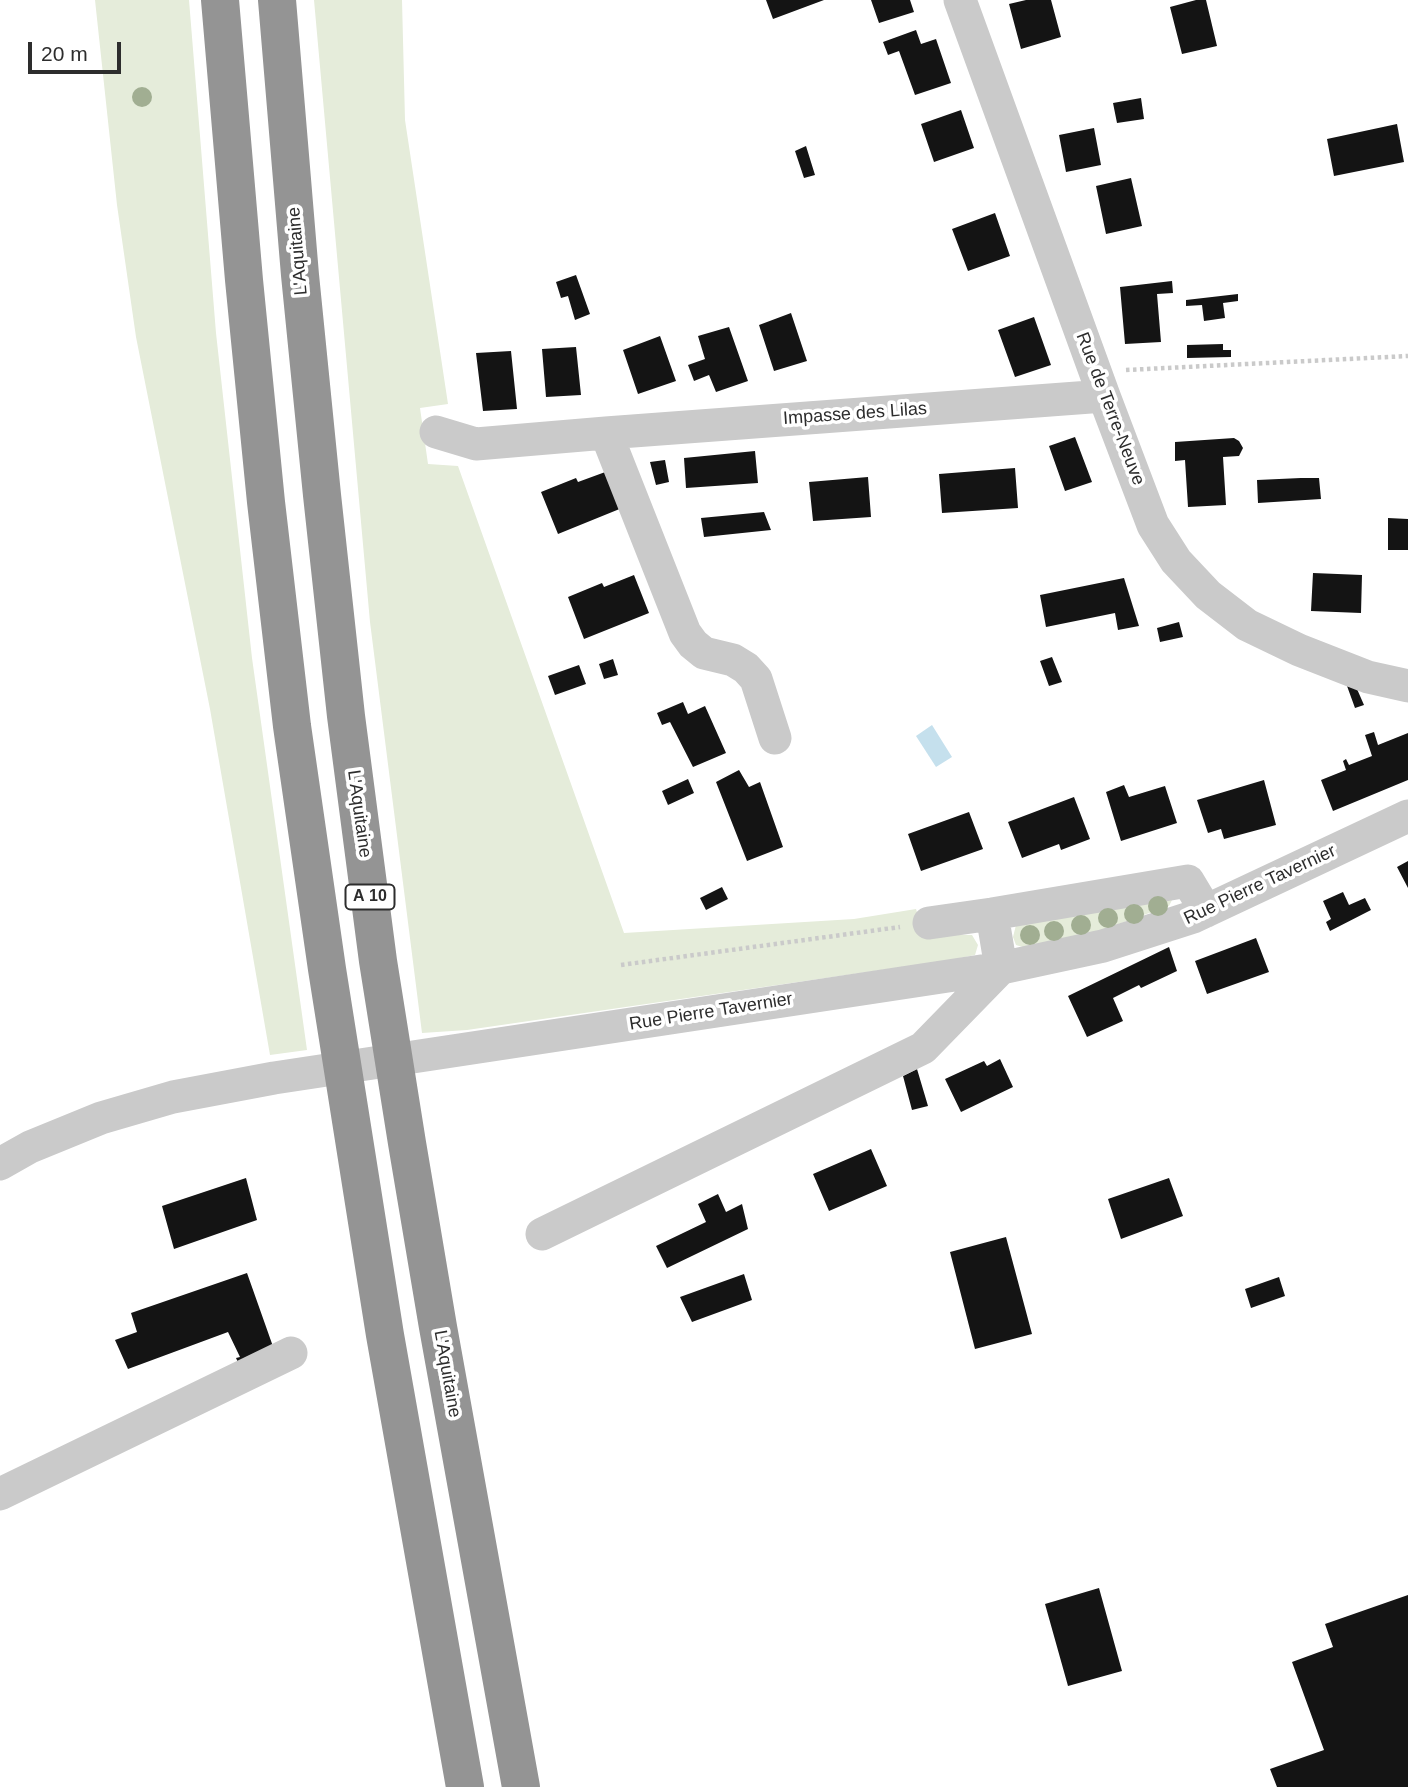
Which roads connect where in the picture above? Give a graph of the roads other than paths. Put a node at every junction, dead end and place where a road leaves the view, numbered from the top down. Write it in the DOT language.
graph roads {
  1 [pos="220,0"];
  2 [pos="277,0"];
  3 [pos="960,0"];
  4 [pos="1100,386"];
  5 [pos="436,432"];
  6 [pos="606,433"];
  7 [pos="1408,686"];
  8 [pos="775,738"];
  9 [pos="1408,816"];
  10 [pos="1206,911"];
  11 [pos="992,914"];
  12 [pos="929,923"];
  13 [pos="1001,968"];
  14 [pos="0,1164"];
  15 [pos="542,1234"];
  16 [pos="291,1353"];
  17 [pos="0,1494"];
  18 [pos="465,1787"];
  19 [pos="521,1787"];
  1 -- 18 [label="highway"];
  2 -- 19 [label="highway, L'Aquitaine / A 10"];
  3 -- 4 [label="street, Rue de Terre-Neuve"];
  4 -- 6 [label="street, Impasse des Lilas"];
  4 -- 7 [label="street, Rue de Terre-Neuve"];
  5 -- 6 [label="street, Impasse des Lilas"];
  6 -- 8 [label="street"];
  9 -- 10 [label="street, Rue Pierre Tavernier"];
  10 -- 11 [label="street"];
  10 -- 13 [label="street, Rue Pierre Tavernier"];
  11 -- 12 [label="street"];
  11 -- 13 [label="street"];
  13 -- 14 [label="street, Rue Pierre Tavernier"];
  13 -- 15 [label="street"];
  16 -- 17 [label="street"];
}
